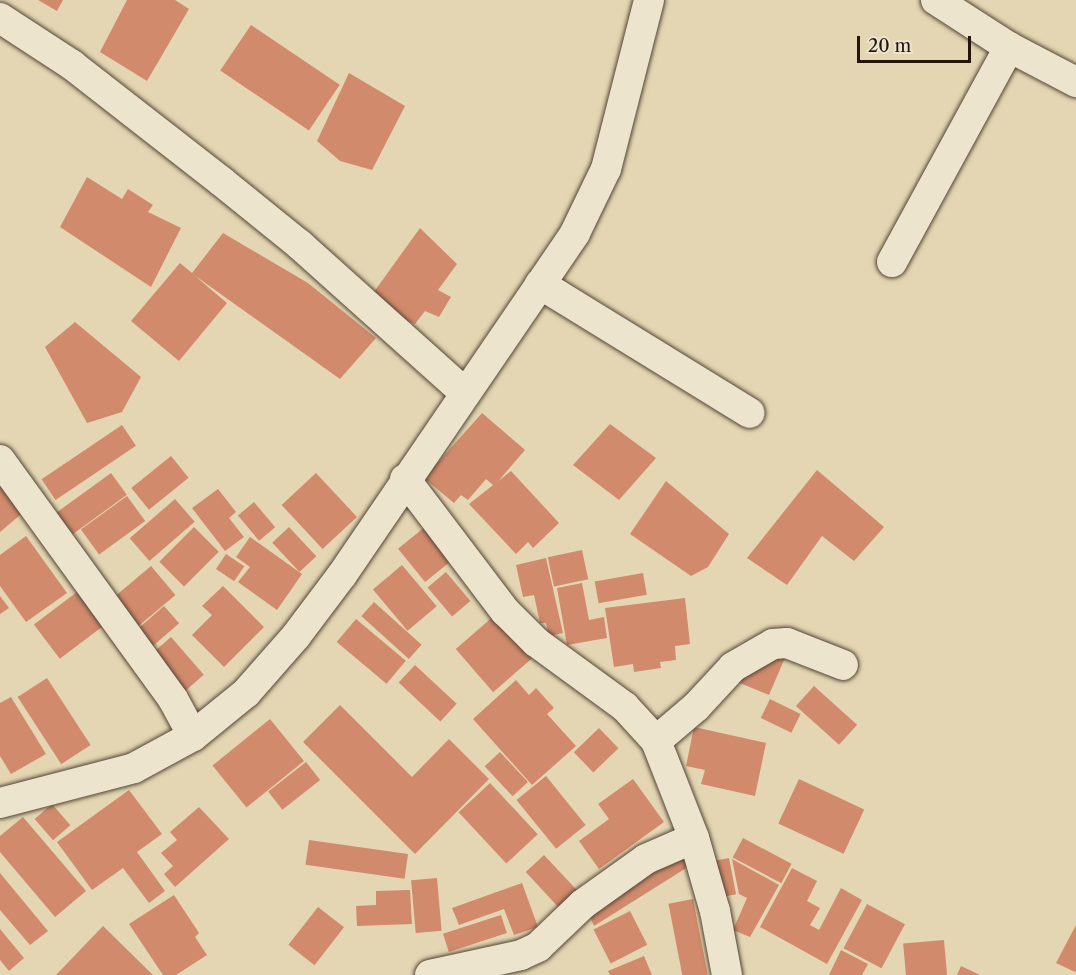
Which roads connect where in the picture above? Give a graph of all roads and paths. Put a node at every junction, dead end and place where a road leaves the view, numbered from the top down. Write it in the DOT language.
graph roads {
  1 [pos="649,0"];
  2 [pos="936,0"];
  3 [pos="0,18"];
  4 [pos="1009,48"];
  5 [pos="1076,82"];
  6 [pos="892,262"];
  7 [pos="540,284"];
  8 [pos="464,392"];
  9 [pos="750,413"];
  10 [pos="0,460"];
  11 [pos="405,479"];
  12 [pos="843,665"];
  13 [pos="193,736"];
  14 [pos="656,741"];
  15 [pos="0,803"];
  16 [pos="694,838"];
  17 [pos="430,975"];
  18 [pos="727,975"];
  1 -- 7 [label="street"];
  2 -- 4 [label="street"];
  3 -- 8 [label="street"];
  4 -- 5 [label="street"];
  4 -- 6 [label="street"];
  7 -- 8 [label="street"];
  7 -- 9 [label="street"];
  8 -- 11 [label="street"];
  10 -- 13 [label="street"];
  11 -- 13 [label="street"];
  11 -- 14 [label="street"];
  12 -- 14 [label="street"];
  13 -- 15 [label="street"];
  14 -- 16 [label="street"];
  16 -- 17 [label="street"];
  16 -- 18 [label="street"];
}
